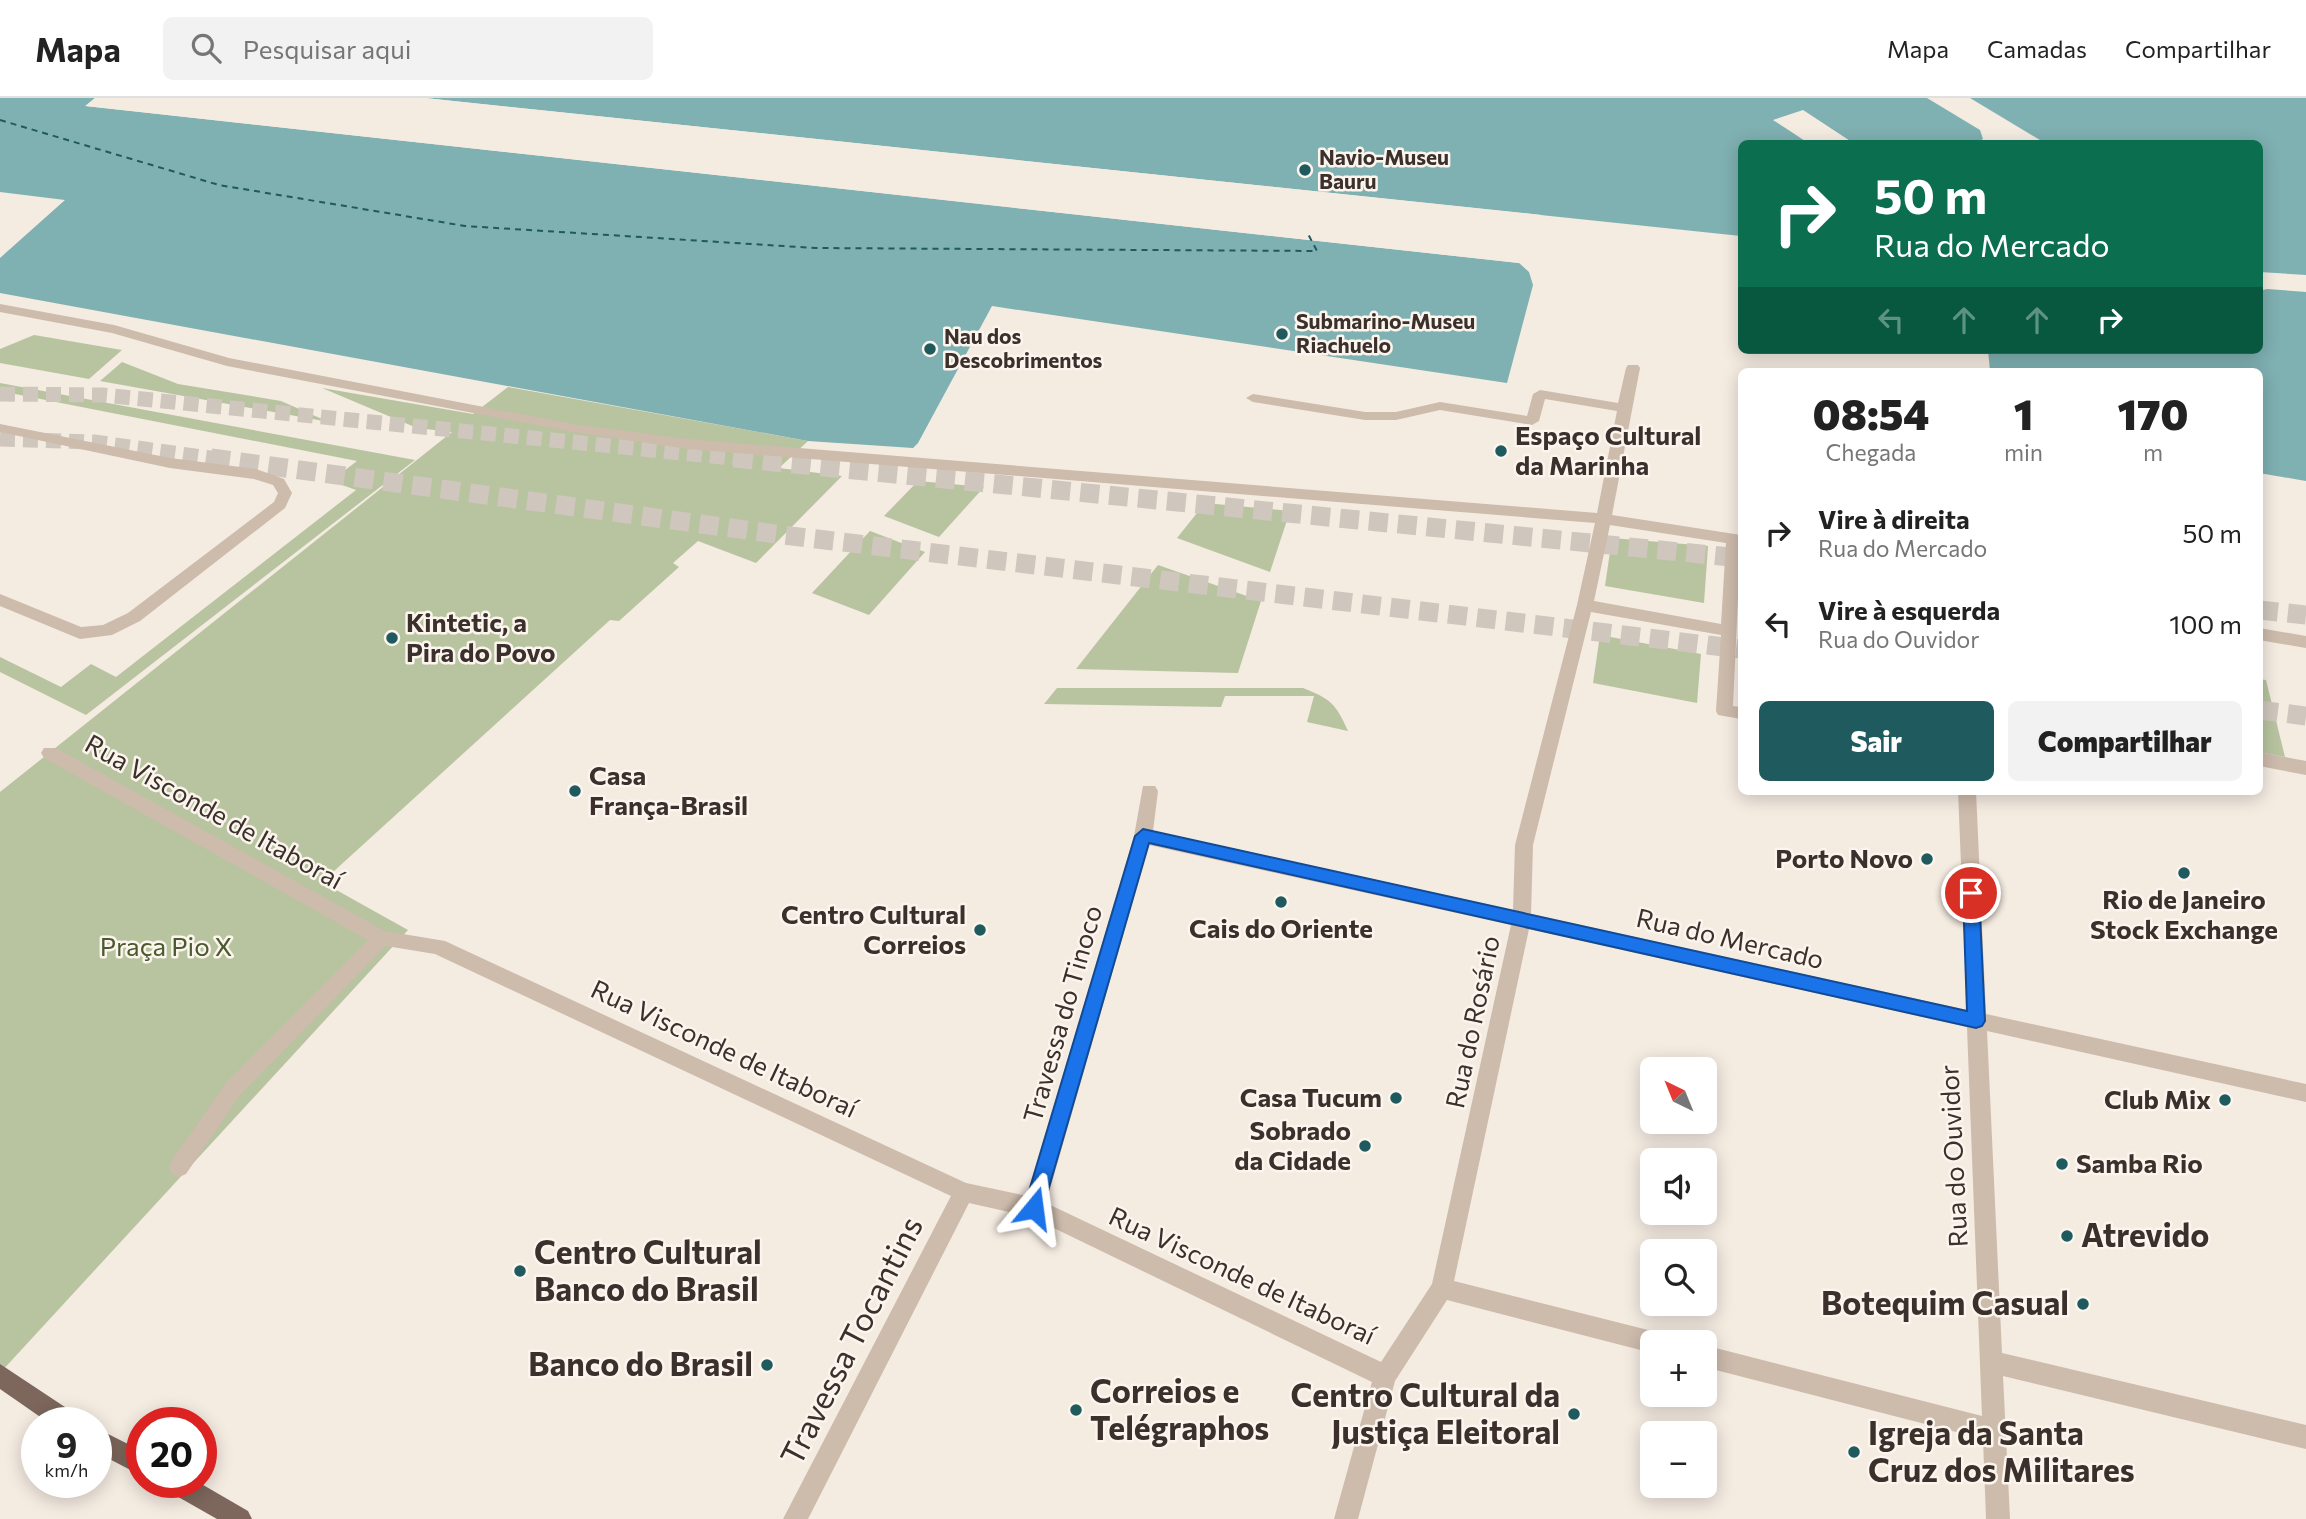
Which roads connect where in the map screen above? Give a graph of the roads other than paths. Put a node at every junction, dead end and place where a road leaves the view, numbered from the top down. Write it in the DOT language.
graph roads {
  1 [pos="0,308"];
  2 [pos="1633,368"];
  3 [pos="1253,398"];
  4 [pos="1624,408"];
  5 [pos="0,428"];
  6 [pos="1604,519"];
  7 [pos="1738,541"];
  8 [pos="1738,542"];
  9 [pos="0,600"];
  10 [pos="1585,606"];
  11 [pos="2263,623"];
  12 [pos="2306,629"];
  13 [pos="1729,631"];
  14 [pos="2263,635"];
  15 [pos="2306,642"];
  16 [pos="1738,713"];
  17 [pos="50,753"];
  18 [pos="2263,760"];
  19 [pos="2306,768"];
  20 [pos="1149,791"];
  21 [pos="1967,795"];
  22 [pos="1143,836"];
  23 [pos="1522,919"];
  24 [pos="382,938"];
  25 [pos="1976,1021"];
  26 [pos="2306,1093"];
  27 [pos="179,1167"];
  28 [pos="964,1192"];
  29 [pos="1034,1208"];
  30 [pos="1442,1289"];
  31 [pos="1640,1339"];
  32 [pos="1717,1359"];
  33 [pos="1992,1362"];
  34 [pos="0,1375"];
  35 [pos="1385,1376"];
  36 [pos="46,1407"];
  37 [pos="1992,1430"];
  38 [pos="2306,1437"];
  39 [pos="203,1498"];
  40 [pos="240,1519"];
  41 [pos="795,1519"];
  42 [pos="1346,1519"];
  43 [pos="1998,1519"];
  1 -- 6 [label="street"];
  2 -- 4 [label="street, Rua do Rosário"];
  3 -- 4 [label="street"];
  4 -- 6 [label="street, Rua do Rosário"];
  5 -- 9 [label="street"];
  6 -- 7 [label="street"];
  6 -- 10 [label="street, Rua do Rosário"];
  8 -- 13 [label="street"];
  10 -- 13 [label="street"];
  10 -- 23 [label="street, Rua do Rosário"];
  11 -- 12 [label="street"];
  13 -- 16 [label="street"];
  14 -- 15 [label="street"];
  17 -- 24 [label="street, Rua Visconde de Itaboraí"];
  18 -- 19 [label="street"];
  20 -- 22 [label="street, Travessa do Tinoco"];
  21 -- 25 [label="street, Rua do Ouvidor"];
  22 -- 23 [label="street, Rua do Mercado"];
  22 -- 29 [label="street, Travessa do Tinoco"];
  23 -- 25 [label="street, Rua do Mercado"];
  23 -- 30 [label="street, Rua do Rosário"];
  24 -- 27 [label="street"];
  24 -- 28 [label="street, Rua Visconde de Itaboraí"];
  25 -- 26 [label="street, Rua do Mercado"];
  25 -- 33 [label="street, Rua do Ouvidor"];
  28 -- 29 [label="street, Rua Visconde de Itaboraí"];
  28 -- 41 [label="street, Travessa Tocantins"];
  29 -- 35 [label="street, Rua Visconde de Itaboraí"];
  30 -- 31 [label="street"];
  30 -- 35 [label="street, Rua do Rosário"];
  32 -- 37 [label="street"];
  33 -- 37 [label="street, Rua do Ouvidor"];
  33 -- 38 [label="street"];
  34 -- 36 [label="main road"];
  35 -- 42 [label="street, Rua do Rosário"];
  37 -- 43 [label="street, Rua do Ouvidor"];
  39 -- 40 [label="main road"];
}
